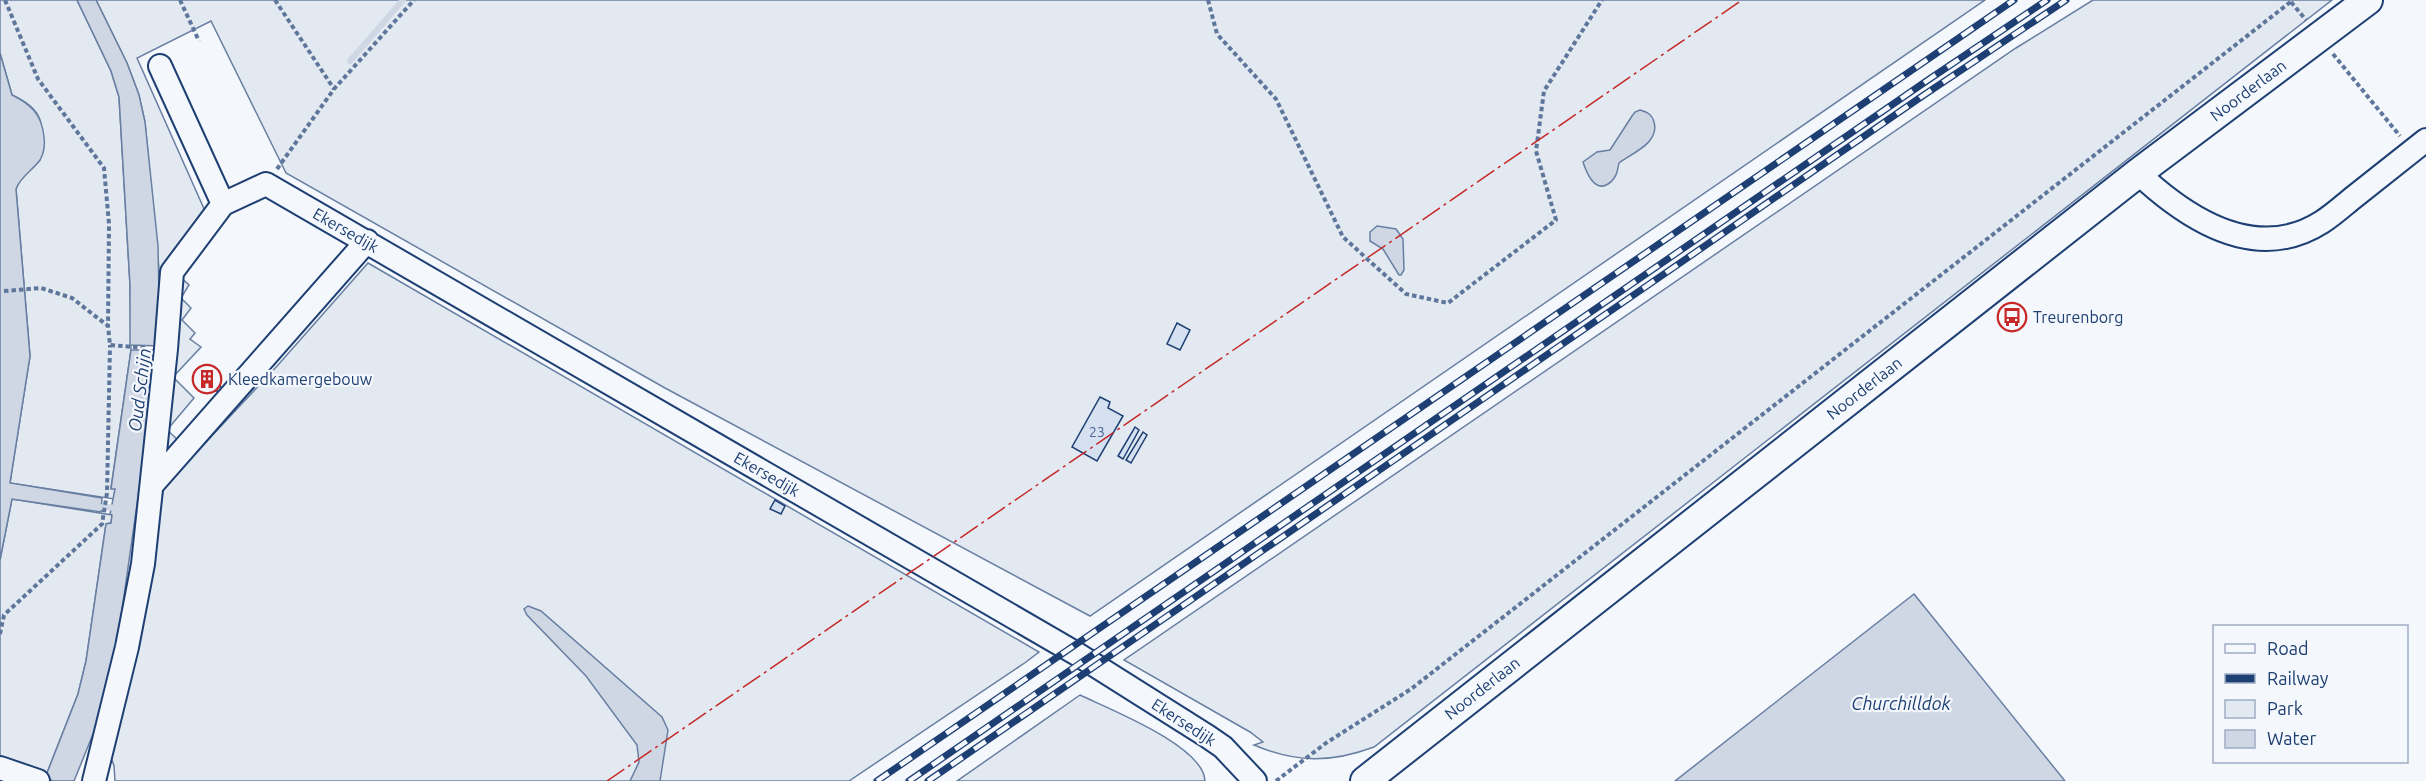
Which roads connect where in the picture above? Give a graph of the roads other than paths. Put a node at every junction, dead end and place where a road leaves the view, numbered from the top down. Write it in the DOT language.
graph roads {
  1 [pos="2368,0"];
  2 [pos="160,66"];
  3 [pos="2419,145"];
  4 [pos="2138,173"];
  5 [pos="223,204"];
  6 [pos="367,241"];
  7 [pos="152,485"];
  8 [pos="0,768"];
  9 [pos="38,781"];
  10 [pos="94,781"];
  11 [pos="1255,781"];
  12 [pos="1365,781"];
  1 -- 4 [label="main road, Noorderlaan"];
  2 -- 5 [label="street"];
  3 -- 4 [label="street"];
  4 -- 12 [label="main road, Noorderlaan"];
  5 -- 6 [label="street, Ekersedijk"];
  5 -- 7 [label="street"];
  6 -- 7 [label="street"];
  6 -- 11 [label="street, Ekersedijk"];
  7 -- 10 [label="street"];
  8 -- 9 [label="street"];
}
